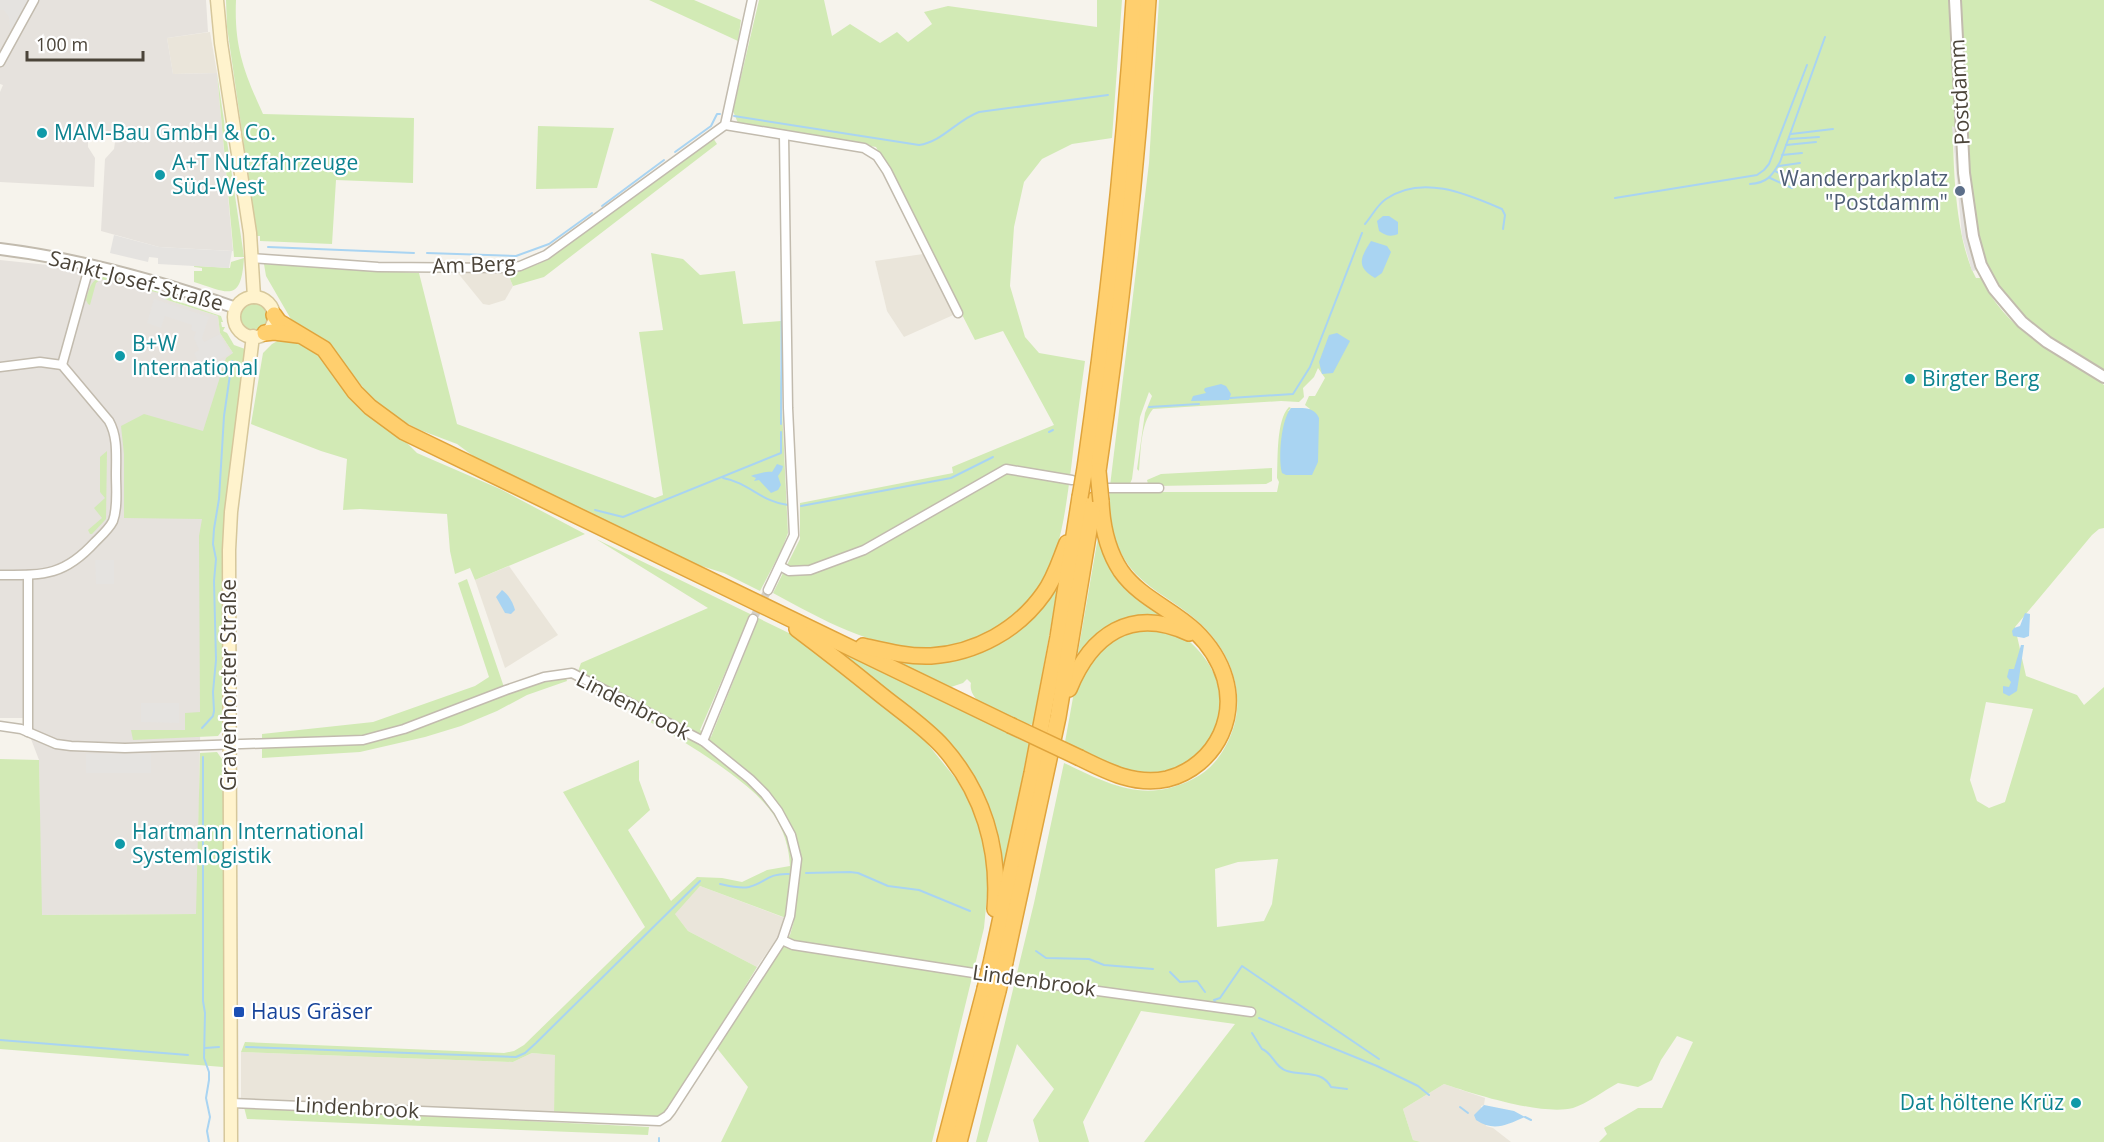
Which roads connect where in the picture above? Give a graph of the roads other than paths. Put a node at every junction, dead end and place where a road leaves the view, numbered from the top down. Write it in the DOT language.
graph roads {
  1 [pos="34,0"];
  2 [pos="217,0"];
  3 [pos="752,0"];
  4 [pos="1134,0"];
  5 [pos="1148,0"];
  6 [pos="1955,0"];
  7 [pos="0,62"];
  8 [pos="725,125"];
  9 [pos="784,135"];
  10 [pos="0,249"];
  11 [pos="252,258"];
  12 [pos="90,264"];
  13 [pos="255,297"];
  14 [pos="236,308"];
  15 [pos="958,313"];
  16 [pos="274,315"];
  17 [pos="259,335"];
  18 [pos="304,336"];
  19 [pos="62,365"];
  20 [pos="0,367"];
  21 [pos="2104,377"];
  22 [pos="1091,469"];
  23 [pos="1072,480"];
  24 [pos="1159,488"];
  25 [pos="1092,500"];
  26 [pos="780,566"];
  27 [pos="0,575"];
  28 [pos="27,575"];
  29 [pos="768,590"];
  30 [pos="776,612"];
  31 [pos="753,619"];
  32 [pos="842,642"];
  33 [pos="1204,644"];
  34 [pos="1058,717"];
  35 [pos="0,726"];
  36 [pos="28,732"];
  37 [pos="703,741"];
  38 [pos="228,744"];
  39 [pos="782,940"];
  40 [pos="999,960"];
  41 [pos="992,990"];
  42 [pos="1251,1012"];
  43 [pos="231,1103"];
  44 [pos="231,1142"];
  45 [pos="945,1142"];
  46 [pos="959,1142"];
  1 -- 7 [label="street"];
  2 -- 11 [label="main road"];
  3 -- 8 [label="street"];
  4 -- 22 [label="highway"];
  5 -- 22 [label="highway"];
  6 -- 21 [label="street, Postdamm"];
  8 -- 9 [label="street"];
  8 -- 11 [label="street, Am Berg"];
  9 -- 15 [label="street"];
  9 -- 26 [label="street"];
  10 -- 12 [label="street, Sankt-Josef-Straße"];
  11 -- 13 [label="main road"];
  12 -- 14 [label="street, Sankt-Josef-Straße"];
  12 -- 19 [label="street"];
  13 -- 14 [label="main road"];
  13 -- 16 [label="main road"];
  14 -- 17 [label="main road"];
  16 -- 17 [label="main road"];
  16 -- 18 [label="highway"];
  17 -- 18 [label="highway"];
  17 -- 38 [label="main road, Gravenhorster Straße"];
  18 -- 30 [label="highway"];
  19 -- 20 [label="street"];
  19 -- 28 [label="street"];
  22 -- 25 [label="highway, bridge"];
  23 -- 26 [label="street"];
  24 -- 25 [label="street"];
  25 -- 32 [label="highway"];
  25 -- 33 [label="highway"];
  25 -- 34 [label="highway"];
  25 -- 40 [label="highway"];
  26 -- 29 [label="street"];
  27 -- 28 [label="street"];
  28 -- 36 [label="street"];
  30 -- 32 [label="highway"];
  30 -- 40 [label="highway"];
  31 -- 37 [label="street"];
  32 -- 33 [label="highway, bridge"];
  33 -- 34 [label="highway"];
  34 -- 40 [label="highway"];
  35 -- 36 [label="street, Lindenbrook"];
  36 -- 38 [label="street, Lindenbrook"];
  37 -- 38 [label="street, Lindenbrook"];
  37 -- 39 [label="street, Lindenbrook"];
  38 -- 43 [label="main road, Gravenhorster Straße"];
  39 -- 42 [label="street, Lindenbrook"];
  39 -- 43 [label="street, Lindenbrook"];
  40 -- 41 [label="highway, bridge"];
  41 -- 45 [label="highway"];
  41 -- 46 [label="highway"];
  43 -- 44 [label="main road, Gravenhorster Straße"];
}
